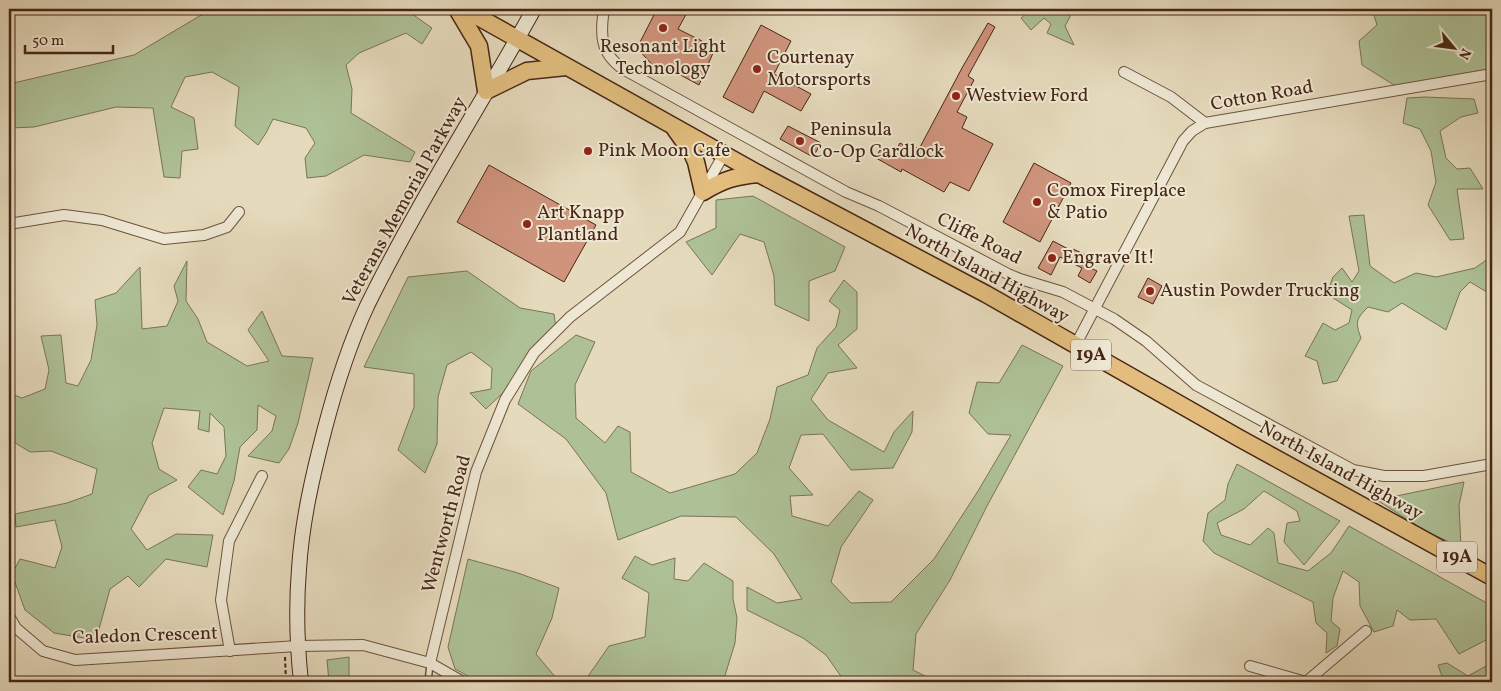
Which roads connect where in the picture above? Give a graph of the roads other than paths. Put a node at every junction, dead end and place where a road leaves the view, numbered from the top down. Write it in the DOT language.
graph roads {
  1 [pos="457,9"];
  2 [pos="464,9"];
  3 [pos="534,9"];
  4 [pos="604,9"];
  5 [pos="517,39"];
  6 [pos="566,67"];
  7 [pos="1124,72"];
  8 [pos="1492,74"];
  9 [pos="486,91"];
  10 [pos="1205,123"];
  11 [pos="673,126"];
  12 [pos="724,154"];
  13 [pos="759,174"];
  14 [pos="703,192"];
  15 [pos="239,212"];
  16 [pos="9,224"];
  17 [pos="1095,309"];
  18 [pos="1075,346"];
  19 [pos="1492,464"];
  20 [pos="262,476"];
  21 [pos="1492,577"];
  22 [pos="9,616"];
  23 [pos="1366,631"];
  24 [pos="291,646"];
  25 [pos="230,651"];
  26 [pos="430,663"];
  27 [pos="1250,666"];
  28 [pos="301,682"];
  29 [pos="428,682"];
  30 [pos="462,682"];
  31 [pos="1306,682"];
  1 -- 9 [label="main road"];
  2 -- 5 [label="main road, 19A"];
  3 -- 5 [label="main road, Veterans Memorial Parkway"];
  4 -- 17 [label="street, Cliffe Road"];
  5 -- 6 [label="main road, 19A"];
  5 -- 9 [label="main road, Veterans Memorial Parkway"];
  6 -- 9 [label="main road"];
  6 -- 11 [label="main road, North Island Highway / 19A"];
  7 -- 10 [label="street"];
  8 -- 10 [label="street, Cotton Road"];
  9 -- 24 [label="main road, Veterans Memorial Parkway"];
  10 -- 17 [label="street, Cotton Road"];
  11 -- 12 [label="main road, North Island Highway / 19A"];
  11 -- 14 [label="main road"];
  12 -- 13 [label="main road, North Island Highway / 19A"];
  12 -- 14 [label="street, Wentworth Road"];
  13 -- 14 [label="main road"];
  13 -- 18 [label="main road, North Island Highway / 19A"];
  14 -- 26 [label="street, Wentworth Road"];
  15 -- 16 [label="street"];
  17 -- 18 [label="street, Cotton Road"];
  17 -- 19 [label="street, Cliffe Road"];
  18 -- 21 [label="main road, North Island Highway / 19A"];
  20 -- 25 [label="street"];
  22 -- 25 [label="street, Caledon Crescent"];
  23 -- 31 [label="street"];
  24 -- 25 [label="street, Caledon Crescent"];
  24 -- 26 [label="street"];
  24 -- 28 [label="main road, Veterans Memorial Parkway"];
  26 -- 29 [label="lane"];
  26 -- 30 [label="street"];
  27 -- 31 [label="street"];
}
